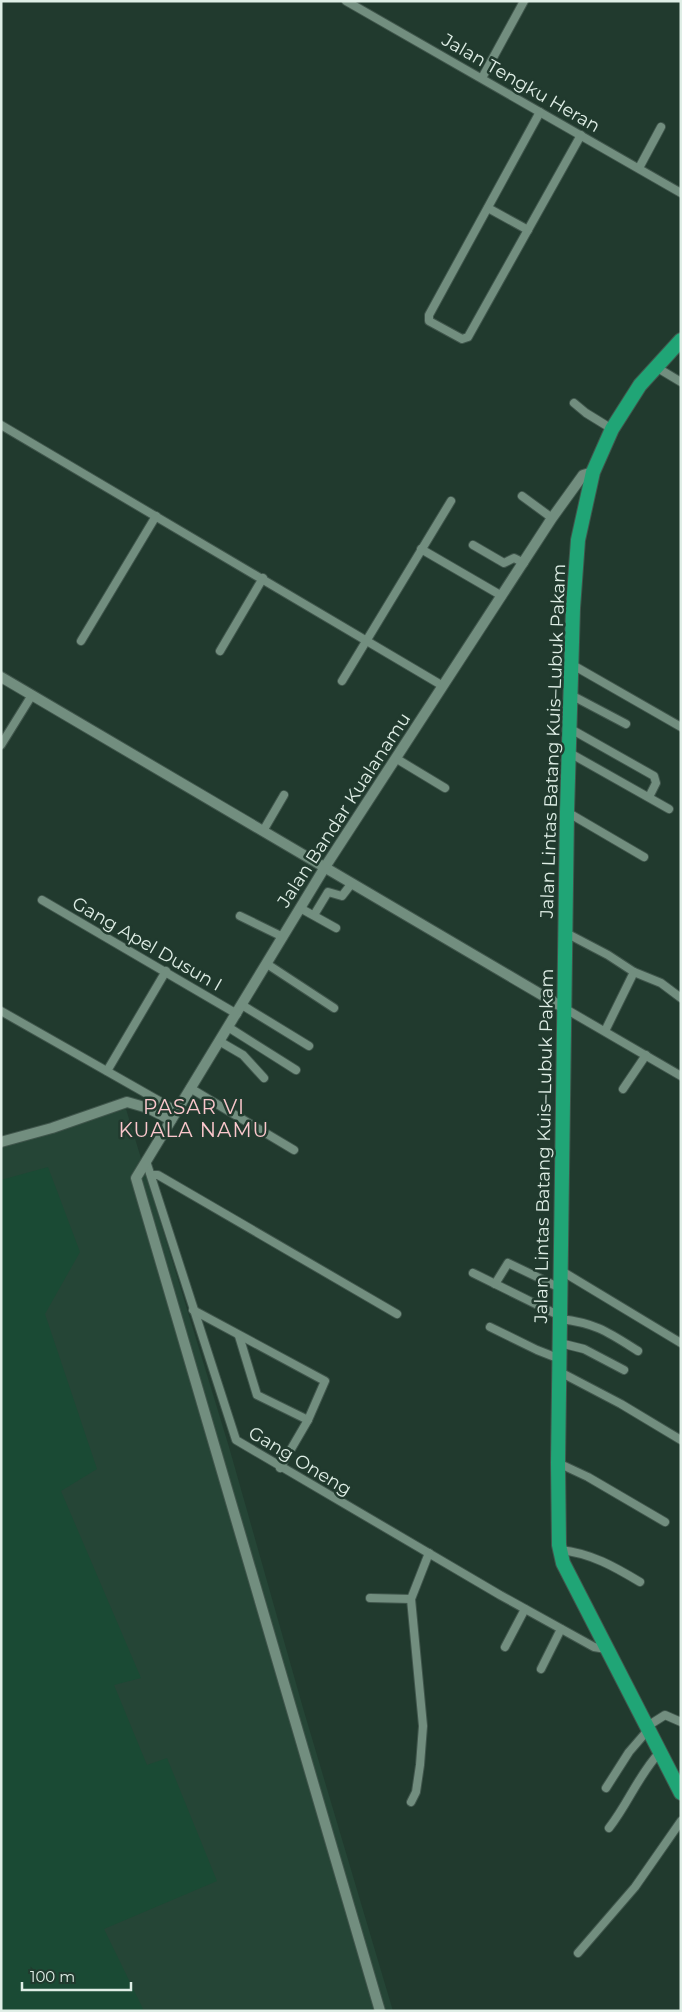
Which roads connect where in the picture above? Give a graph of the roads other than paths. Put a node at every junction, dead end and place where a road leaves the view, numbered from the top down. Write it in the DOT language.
graph roads {
  1 [pos="346,1"];
  2 [pos="524,1"];
  3 [pos="482,78"];
  4 [pos="540,112"];
  5 [pos="661,127"];
  6 [pos="581,135"];
  7 [pos="639,168"];
  8 [pos="681,193"];
  9 [pos="488,208"];
  10 [pos="528,230"];
  11 [pos="681,340"];
  12 [pos="656,367"];
  13 [pos="681,382"];
  14 [pos="574,403"];
  15 [pos="1,425"];
  16 [pos="612,429"];
  17 [pos="593,472"];
  18 [pos="522,496"];
  19 [pos="451,501"];
  20 [pos="156,516"];
  21 [pos="552,518"];
  22 [pos="473,545"];
  23 [pos="421,550"];
  24 [pos="524,563"];
  25 [pos="263,578"];
  26 [pos="502,596"];
  27 [pos="365,640"];
  28 [pos="81,641"];
  29 [pos="220,651"];
  30 [pos="572,664"];
  31 [pos="1,677"];
  32 [pos="342,681"];
  33 [pos="443,686"];
  34 [pos="32,695"];
  35 [pos="571,695"];
  36 [pos="626,724"];
  37 [pos="569,728"];
  38 [pos="681,728"];
  39 [pos="1,745"];
  40 [pos="568,752"];
  41 [pos="397,759"];
  42 [pos="445,788"];
  43 [pos="284,795"];
  44 [pos="649,797"];
  45 [pos="669,810"];
  46 [pos="566,812"];
  47 [pos="263,831"];
  48 [pos="644,857"];
  49 [pos="325,867"];
  50 [pos="352,883"];
  51 [pos="309,893"];
  52 [pos="42,900"];
  53 [pos="322,901"];
  54 [pos="300,908"];
  55 [pos="314,915"];
  56 [pos="240,916"];
  57 [pos="336,928"];
  58 [pos="566,933"];
  59 [pos="283,937"];
  60 [pos="267,964"];
  61 [pos="166,971"];
  62 [pos="634,972"];
  63 [pos="681,998"];
  64 [pos="334,1008"];
  65 [pos="564,1008"];
  66 [pos="239,1009"];
  67 [pos="1,1011"];
  68 [pos="228,1027"];
  69 [pos="605,1031"];
  70 [pos="220,1041"];
  71 [pos="308,1046"];
  72 [pos="646,1055"];
  73 [pos="296,1070"];
  74 [pos="107,1071"];
  75 [pos="681,1076"];
  76 [pos="264,1078"];
  77 [pos="190,1088"];
  78 [pos="623,1089"];
  79 [pos="154,1098"];
  80 [pos="148,1108"];
  81 [pos="174,1115"];
  82 [pos="1,1142"];
  83 [pos="294,1150"];
  84 [pos="146,1161"];
  85 [pos="152,1175"];
  86 [pos="560,1270"];
  87 [pos="474,1273"];
  88 [pos="495,1284"];
  89 [pos="560,1288"];
  90 [pos="192,1310"];
  91 [pos="397,1314"];
  92 [pos="560,1317"];
  93 [pos="490,1327"];
  94 [pos="239,1336"];
  95 [pos="560,1343"];
  96 [pos="681,1343"];
  97 [pos="638,1351"];
  98 [pos="559,1365"];
  99 [pos="624,1370"];
  100 [pos="308,1420"];
  101 [pos="681,1440"];
  102 [pos="558,1463"];
  103 [pos="280,1468"];
  104 [pos="665,1522"];
  105 [pos="560,1550"];
  106 [pos="428,1553"];
  107 [pos="640,1582"];
  108 [pos="370,1598"];
  109 [pos="411,1599"];
  110 [pos="525,1610"];
  111 [pos="561,1629"];
  112 [pos="504,1647"];
  113 [pos="606,1649"];
  114 [pos="541,1669"];
  115 [pos="681,1722"];
  116 [pos="647,1729"];
  117 [pos="660,1752"];
  118 [pos="606,1788"];
  119 [pos="681,1793"];
  120 [pos="411,1802"];
  121 [pos="681,1821"];
  122 [pos="609,1828"];
  123 [pos="578,1953"];
  124 [pos="380,2011"];
  1 -- 3 [label="street, Jalan Tengku Heran"];
  2 -- 3 [label="street"];
  3 -- 4 [label="street, Jalan Tengku Heran"];
  4 -- 6 [label="street, Jalan Tengku Heran"];
  4 -- 9 [label="street"];
  5 -- 7 [label="street"];
  6 -- 7 [label="street, Jalan Tengku Heran"];
  6 -- 10 [label="street"];
  7 -- 8 [label="street, Jalan Tengku Heran"];
  9 -- 10 [label="street"];
  9 -- 10 [label="street"];
  11 -- 12 [label="highway, Jalan Lintas Batang Kuis–Lubuk Pakam"];
  12 -- 13 [label="street"];
  12 -- 16 [label="highway, Jalan Lintas Batang Kuis–Lubuk Pakam"];
  14 -- 16 [label="street"];
  15 -- 20 [label="street"];
  16 -- 17 [label="highway, Jalan Lintas Batang Kuis–Lubuk Pakam"];
  17 -- 21 [label="street, Jalan Bandar Kualanamu"];
  17 -- 30 [label="highway, Jalan Lintas Batang Kuis–Lubuk Pakam"];
  18 -- 21 [label="street"];
  19 -- 23 [label="street"];
  20 -- 25 [label="street"];
  20 -- 28 [label="street"];
  21 -- 24 [label="street, Jalan Bandar Kualanamu"];
  22 -- 24 [label="street"];
  23 -- 26 [label="street"];
  23 -- 27 [label="street"];
  24 -- 26 [label="street, Jalan Bandar Kualanamu"];
  25 -- 27 [label="street"];
  25 -- 29 [label="street"];
  26 -- 33 [label="street, Jalan Bandar Kualanamu"];
  27 -- 32 [label="street"];
  27 -- 33 [label="street"];
  30 -- 35 [label="highway, Jalan Lintas Batang Kuis–Lubuk Pakam"];
  30 -- 38 [label="street"];
  31 -- 34 [label="street"];
  33 -- 41 [label="street, Jalan Bandar Kualanamu"];
  34 -- 39 [label="street"];
  34 -- 47 [label="street"];
  35 -- 36 [label="street"];
  35 -- 37 [label="highway, Jalan Lintas Batang Kuis–Lubuk Pakam"];
  37 -- 40 [label="highway, Jalan Lintas Batang Kuis–Lubuk Pakam"];
  37 -- 44 [label="street"];
  40 -- 44 [label="street"];
  40 -- 46 [label="highway, Jalan Lintas Batang Kuis–Lubuk Pakam"];
  41 -- 42 [label="street"];
  41 -- 49 [label="street, Jalan Bandar Kualanamu"];
  43 -- 47 [label="street"];
  44 -- 45 [label="street"];
  46 -- 48 [label="street"];
  46 -- 58 [label="highway, Jalan Lintas Batang Kuis–Lubuk Pakam"];
  47 -- 49 [label="street"];
  49 -- 50 [label="street"];
  49 -- 51 [label="street, Jalan Bandar Kualanamu"];
  50 -- 53 [label="street"];
  50 -- 65 [label="street"];
  51 -- 53 [label="street"];
  51 -- 54 [label="street, Jalan Bandar Kualanamu"];
  52 -- 61 [label="street, Gang Apel Dusun I"];
  53 -- 55 [label="street"];
  54 -- 55 [label="street"];
  54 -- 59 [label="street, Jalan Bandar Kualanamu"];
  55 -- 57 [label="street"];
  56 -- 59 [label="street"];
  58 -- 62 [label="street"];
  58 -- 65 [label="highway, Jalan Lintas Batang Kuis–Lubuk Pakam"];
  59 -- 60 [label="street, Jalan Bandar Kualanamu"];
  60 -- 64 [label="street"];
  60 -- 66 [label="street, Jalan Bandar Kualanamu"];
  61 -- 66 [label="street, Gang Apel Dusun I"];
  61 -- 74 [label="street"];
  62 -- 63 [label="street"];
  62 -- 69 [label="street"];
  65 -- 69 [label="street"];
  65 -- 86 [label="highway, Jalan Lintas Batang Kuis–Lubuk Pakam"];
  66 -- 68 [label="street, Jalan Bandar Kualanamu"];
  66 -- 71 [label="street, Gang Apel Dusun I"];
  67 -- 74 [label="street"];
  68 -- 70 [label="street, Jalan Bandar Kualanamu"];
  68 -- 73 [label="street"];
  69 -- 72 [label="street"];
  70 -- 76 [label="street"];
  70 -- 77 [label="street, Jalan Bandar Kualanamu"];
  72 -- 75 [label="street"];
  72 -- 78 [label="street"];
  74 -- 79 [label="street"];
  77 -- 81 [label="street, Jalan Bandar Kualanamu"];
  77 -- 83 [label="street"];
  79 -- 80 [label="street"];
  79 -- 81 [label="street"];
  80 -- 81 [label="street"];
  80 -- 82 [label="street"];
  81 -- 84 [label="street, Jalan Bandar Kualanamu"];
  84 -- 85 [label="street, Gang Oneng"];
  84 -- 124 [label="street, Jalan Bandar Kualanamu"];
  85 -- 90 [label="street, Gang Oneng"];
  85 -- 91 [label="street"];
  86 -- 89 [label="highway, Jalan Lintas Batang Kuis–Lubuk Pakam"];
  86 -- 96 [label="street"];
  87 -- 88 [label="street"];
  88 -- 89 [label="street"];
  88 -- 92 [label="street"];
  89 -- 92 [label="highway, Jalan Lintas Batang Kuis–Lubuk Pakam"];
  90 -- 94 [label="street"];
  90 -- 103 [label="street, Gang Oneng"];
  92 -- 95 [label="highway, Jalan Lintas Batang Kuis–Lubuk Pakam"];
  92 -- 97 [label="street"];
  93 -- 98 [label="street"];
  94 -- 100 [label="street"];
  94 -- 100 [label="street"];
  95 -- 98 [label="highway, Jalan Lintas Batang Kuis–Lubuk Pakam"];
  95 -- 99 [label="street"];
  98 -- 101 [label="street"];
  98 -- 102 [label="highway, Jalan Lintas Batang Kuis–Lubuk Pakam"];
  100 -- 103 [label="street"];
  102 -- 104 [label="street"];
  102 -- 105 [label="highway, Jalan Lintas Batang Kuis–Lubuk Pakam"];
  103 -- 106 [label="street, Gang Oneng"];
  105 -- 107 [label="street"];
  105 -- 113 [label="highway, Jalan Lintas Batang Kuis–Lubuk Pakam"];
  106 -- 109 [label="street"];
  106 -- 110 [label="street, Gang Oneng"];
  108 -- 109 [label="street"];
  109 -- 120 [label="street"];
  110 -- 111 [label="street, Gang Oneng"];
  110 -- 112 [label="street"];
  111 -- 113 [label="street, Gang Oneng"];
  111 -- 114 [label="street"];
  113 -- 116 [label="highway, Jalan Lintas Batang Kuis–Lubuk Pakam"];
  115 -- 116 [label="street"];
  116 -- 117 [label="highway, Jalan Lintas Batang Kuis–Lubuk Pakam"];
  116 -- 118 [label="street"];
  117 -- 119 [label="highway, Jalan Lintas Batang Kuis–Lubuk Pakam"];
  117 -- 122 [label="street"];
  121 -- 123 [label="street"];
}
